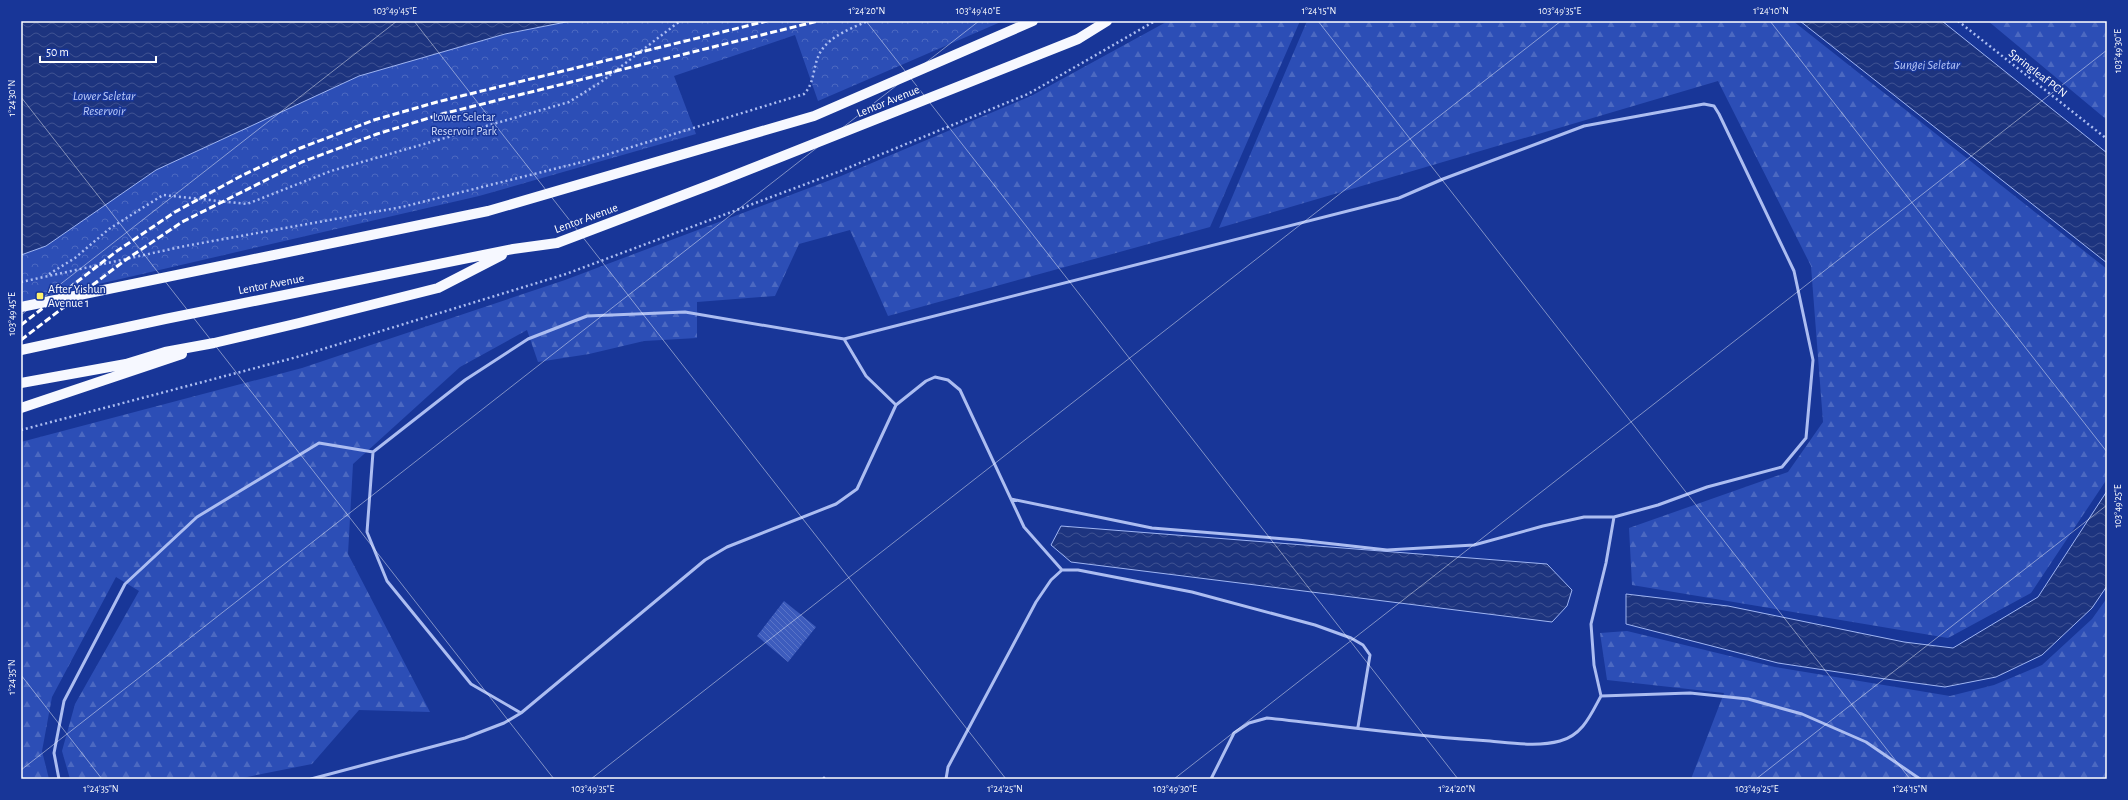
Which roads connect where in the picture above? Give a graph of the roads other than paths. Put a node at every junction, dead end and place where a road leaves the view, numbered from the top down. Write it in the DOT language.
graph roads {
  1 [pos="1033,21"];
  2 [pos="1107,21"];
  3 [pos="513,249"];
  4 [pos="21,307"];
  5 [pos="844,339"];
  6 [pos="214,343"];
  7 [pos="21,350"];
  8 [pos="21,383"];
  9 [pos="896,405"];
  10 [pos="21,408"];
  11 [pos="373,452"];
  12 [pos="1011,499"];
  13 [pos="1614,518"];
  14 [pos="1062,570"];
  15 [pos="1601,696"];
  16 [pos="521,713"];
  17 [pos="1358,728"];
  18 [pos="59,779"];
  19 [pos="311,779"];
  20 [pos="946,779"];
  21 [pos="1211,779"];
  22 [pos="1920,779"];
  1 -- 4 [label="main road, Lentor Avenue"];
  2 -- 3 [label="main road, Lentor Avenue"];
  3 -- 6 [label="main road"];
  3 -- 7 [label="main road, Lentor Avenue"];
  5 -- 9 [label="lane"];
  5 -- 11 [label="lane"];
  5 -- 13 [label="lane"];
  6 -- 8 [label="main road"];
  6 -- 10 [label="main road"];
  9 -- 12 [label="lane"];
  9 -- 16 [label="lane"];
  11 -- 16 [label="lane"];
  11 -- 18 [label="lane"];
  12 -- 13 [label="lane"];
  12 -- 14 [label="lane"];
  13 -- 15 [label="lane"];
  14 -- 17 [label="lane"];
  14 -- 20 [label="lane"];
  15 -- 17 [label="lane"];
  15 -- 22 [label="lane"];
  16 -- 19 [label="lane"];
  17 -- 21 [label="lane"];
}
